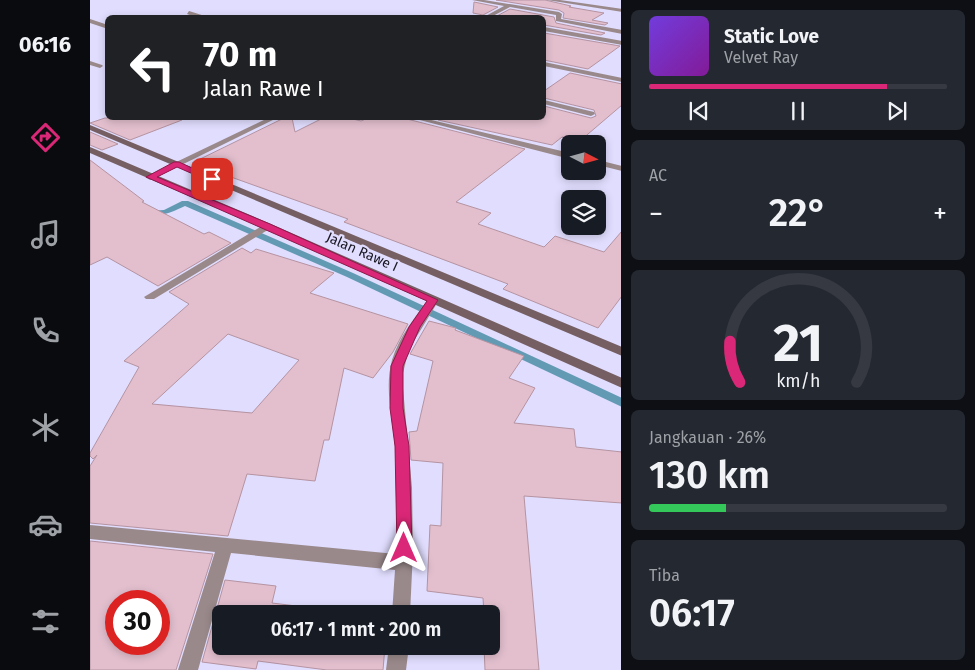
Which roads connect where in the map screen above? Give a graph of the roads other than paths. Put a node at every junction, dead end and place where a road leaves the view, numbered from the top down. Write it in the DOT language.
graph roads {
  1 [pos="475,0"];
  2 [pos="520,0"];
  3 [pos="550,0"];
  4 [pos="508,6"];
  5 [pos="621,11"];
  6 [pos="189,13"];
  7 [pos="196,15"];
  8 [pos="490,15"];
  9 [pos="90,21"];
  10 [pos="105,26"];
  11 [pos="546,29"];
  12 [pos="621,32"];
  13 [pos="621,43"];
  14 [pos="90,63"];
  15 [pos="546,64"];
  16 [pos="100,66"];
  17 [pos="621,80"];
  18 [pos="546,103"];
  19 [pos="590,114"];
  20 [pos="264,120"];
  21 [pos="424,120"];
  22 [pos="90,127"];
  23 [pos="90,150"];
  24 [pos="561,154"];
  25 [pos="176,164"];
  26 [pos="606,165"];
  27 [pos="621,169"];
  28 [pos="150,177"];
  29 [pos="264,227"];
  30 [pos="150,297"];
  31 [pos="433,300"];
  32 [pos="621,352"];
  33 [pos="621,384"];
  34 [pos="90,532"];
  35 [pos="225,546"];
  36 [pos="404,563"];
  37 [pos="402,605"];
  38 [pos="398,655"];
  39 [pos="188,670"];
  40 [pos="396,670"];
  1 -- 4 [label="street"];
  2 -- 4 [label="street"];
  3 -- 5 [label="street"];
  4 -- 8 [label="street"];
  4 -- 12 [label="street"];
  6 -- 7 [label="street"];
  9 -- 10 [label="street"];
  11 -- 13 [label="street"];
  14 -- 16 [label="street"];
  15 -- 17 [label="street"];
  18 -- 19 [label="street"];
  20 -- 25 [label="street"];
  21 -- 24 [label="street"];
  22 -- 25 [label="main road, Jalan Rawe I"];
  23 -- 28 [label="main road, Jalan Rawe I"];
  25 -- 28 [label="street"];
  25 -- 32 [label="main road, Jalan Rawe I"];
  26 -- 27 [label="street"];
  28 -- 29 [label="main road, Jalan Rawe I"];
  29 -- 30 [label="street"];
  29 -- 31 [label="main road, Jalan Rawe I"];
  31 -- 33 [label="main road, Jalan Rawe I"];
  31 -- 36 [label="street"];
  34 -- 35 [label="street"];
  35 -- 36 [label="street"];
  35 -- 39 [label="street"];
  36 -- 37 [label="street"];
  38 -- 40 [label="street"];
}
